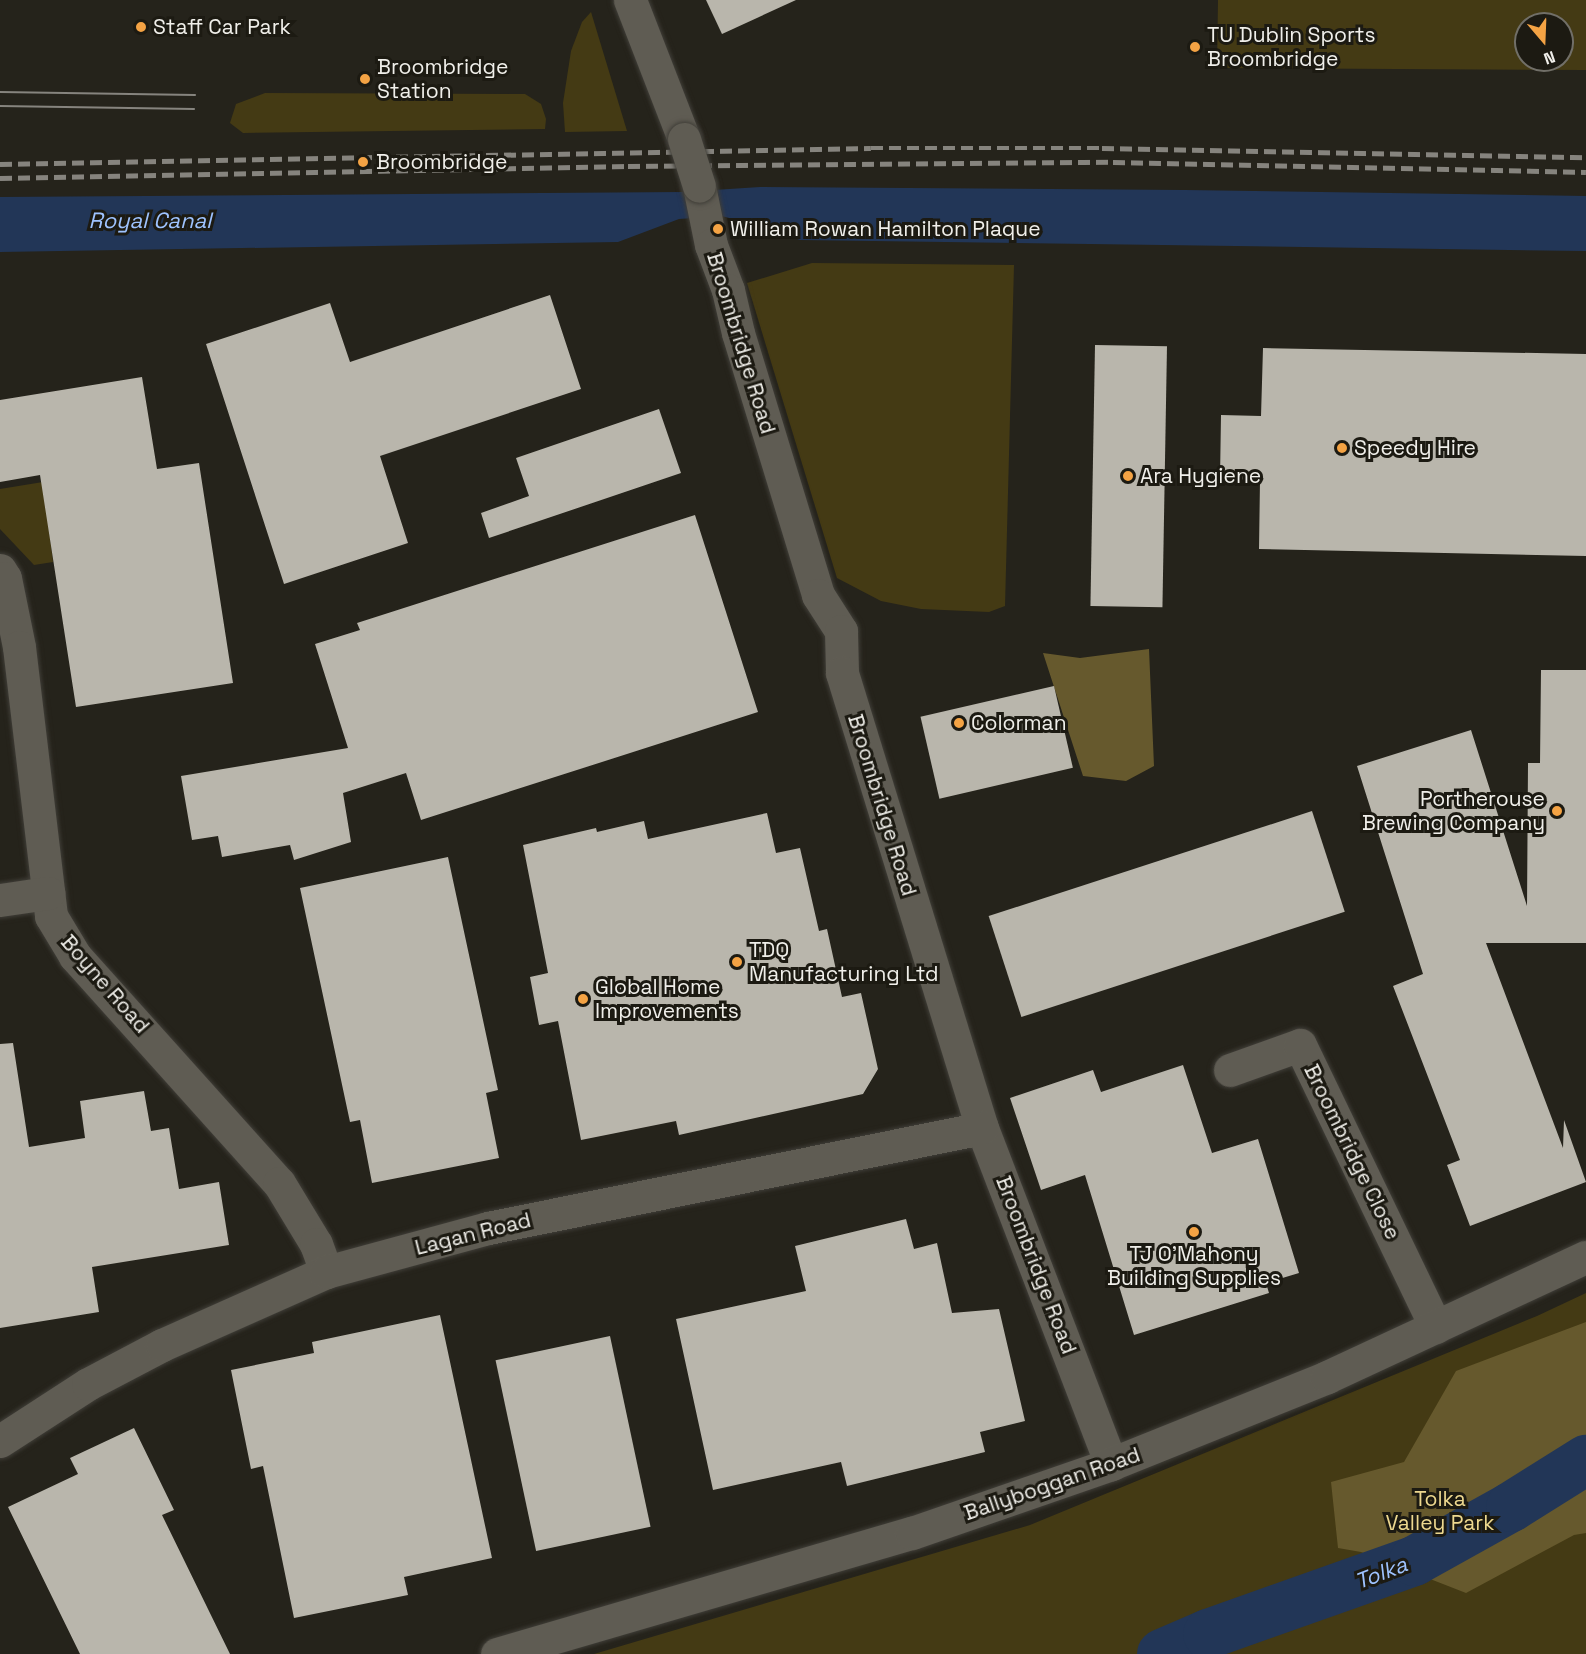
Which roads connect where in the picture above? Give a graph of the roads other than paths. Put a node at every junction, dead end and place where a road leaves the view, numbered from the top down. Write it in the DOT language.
graph roads {
  1 [pos="630,0"];
  2 [pos="0,570"];
  3 [pos="48,893"];
  4 [pos="0,900"];
  5 [pos="1230,1070"];
  6 [pos="982,1128"];
  7 [pos="1586,1257"];
  8 [pos="326,1272"];
  9 [pos="1436,1327"];
  10 [pos="0,1441"];
  11 [pos="1112,1464"];
  12 [pos="497,1654"];
  1 -- 6 [label="street, Broombridge Road, bridge"];
  2 -- 3 [label="street, Boyne Road"];
  3 -- 4 [label="street"];
  3 -- 8 [label="street, Boyne Road"];
  5 -- 9 [label="street, Broombridge Close"];
  6 -- 8 [label="street, Lagan Road"];
  6 -- 11 [label="street, Broombridge Road"];
  7 -- 9 [label="street, Ballyboggan Road"];
  8 -- 10 [label="street, Lagan Road"];
  9 -- 11 [label="street, Ballyboggan Road"];
  11 -- 12 [label="street, Ballyboggan Road"];
}
